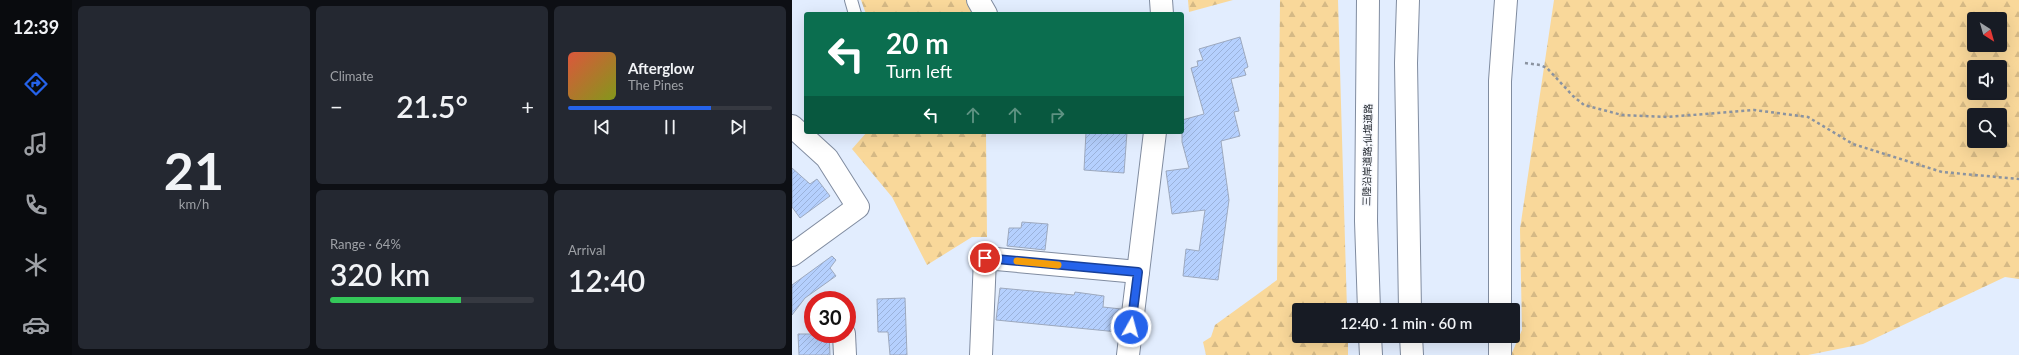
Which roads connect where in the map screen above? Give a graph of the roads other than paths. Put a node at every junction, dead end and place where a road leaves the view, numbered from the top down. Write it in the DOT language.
graph roads {
  1 [pos="851,0"];
  2 [pos="978,0"];
  3 [pos="1161,0"];
  4 [pos="1367,0"];
  5 [pos="1408,0"];
  6 [pos="1412,0"];
  7 [pos="1506,0"];
  8 [pos="854,12"];
  9 [pos="985,12"];
  10 [pos="1162,12"];
  11 [pos="1406,63"];
  12 [pos="792,126"];
  13 [pos="1155,134"];
  14 [pos="792,255"];
  15 [pos="1138,272"];
  16 [pos="1369,303"];
  17 [pos="1410,303"];
  18 [pos="1500,303"];
  19 [pos="844,343"];
  20 [pos="1370,343"];
  21 [pos="1411,343"];
  22 [pos="1500,343"];
  23 [pos="845,355"];
  24 [pos="981,355"];
  25 [pos="1128,355"];
  26 [pos="1371,355"];
  27 [pos="1412,355"];
  28 [pos="1500,355"];
  1 -- 8 [label="lane"];
  2 -- 9 [label="main road"];
  3 -- 10 [label="main road"];
  4 -- 16 [label="main road, 三陸沿岸道路;仙塩道路"];
  5 -- 11 [label="main road"];
  6 -- 11 [label="main road"];
  7 -- 18 [label="main road"];
  11 -- 17 [label="main road"];
  12 -- 14 [label="main road"];
  13 -- 15 [label="main road"];
  15 -- 24 [label="main road"];
  15 -- 25 [label="main road"];
  19 -- 23 [label="main road"];
  20 -- 26 [label="main road"];
  21 -- 27 [label="main road"];
  22 -- 28 [label="main road"];
}
